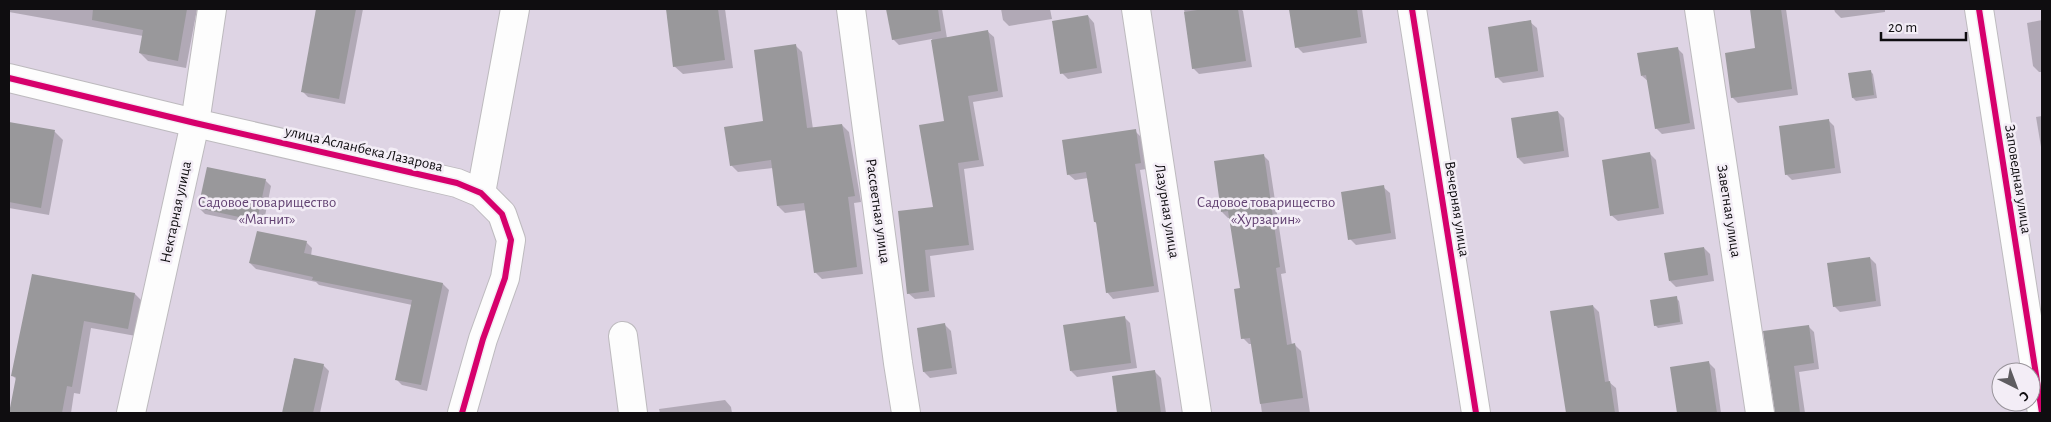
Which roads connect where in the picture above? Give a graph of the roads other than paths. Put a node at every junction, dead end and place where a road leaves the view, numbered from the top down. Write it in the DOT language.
graph roads {
  1 [pos="212,9"];
  2 [pos="515,9"];
  3 [pos="851,9"];
  4 [pos="1136,9"];
  5 [pos="1412,9"];
  6 [pos="1699,9"];
  7 [pos="1979,9"];
  8 [pos="9,78"];
  9 [pos="195,123"];
  10 [pos="480,193"];
  11 [pos="623,336"];
  12 [pos="131,413"];
  13 [pos="462,413"];
  14 [pos="634,413"];
  15 [pos="906,413"];
  16 [pos="1197,413"];
  17 [pos="1476,413"];
  18 [pos="1760,413"];
  19 [pos="2042,413"];
  1 -- 9 [label="street, Нектарная улица"];
  2 -- 10 [label="street"];
  3 -- 15 [label="street, Рассветная улица"];
  4 -- 16 [label="street, Лазурная улица"];
  5 -- 17 [label="street, Вечерняя улица"];
  6 -- 18 [label="street, Заветная улица"];
  7 -- 19 [label="street, Заповедная улица"];
  8 -- 9 [label="street, улица Асланбека Лазарова"];
  9 -- 10 [label="street, улица Асланбека Лазарова"];
  9 -- 12 [label="street, Нектарная улица"];
  10 -- 13 [label="street, улица Асланбека Лазарова"];
  11 -- 14 [label="street"];
}
